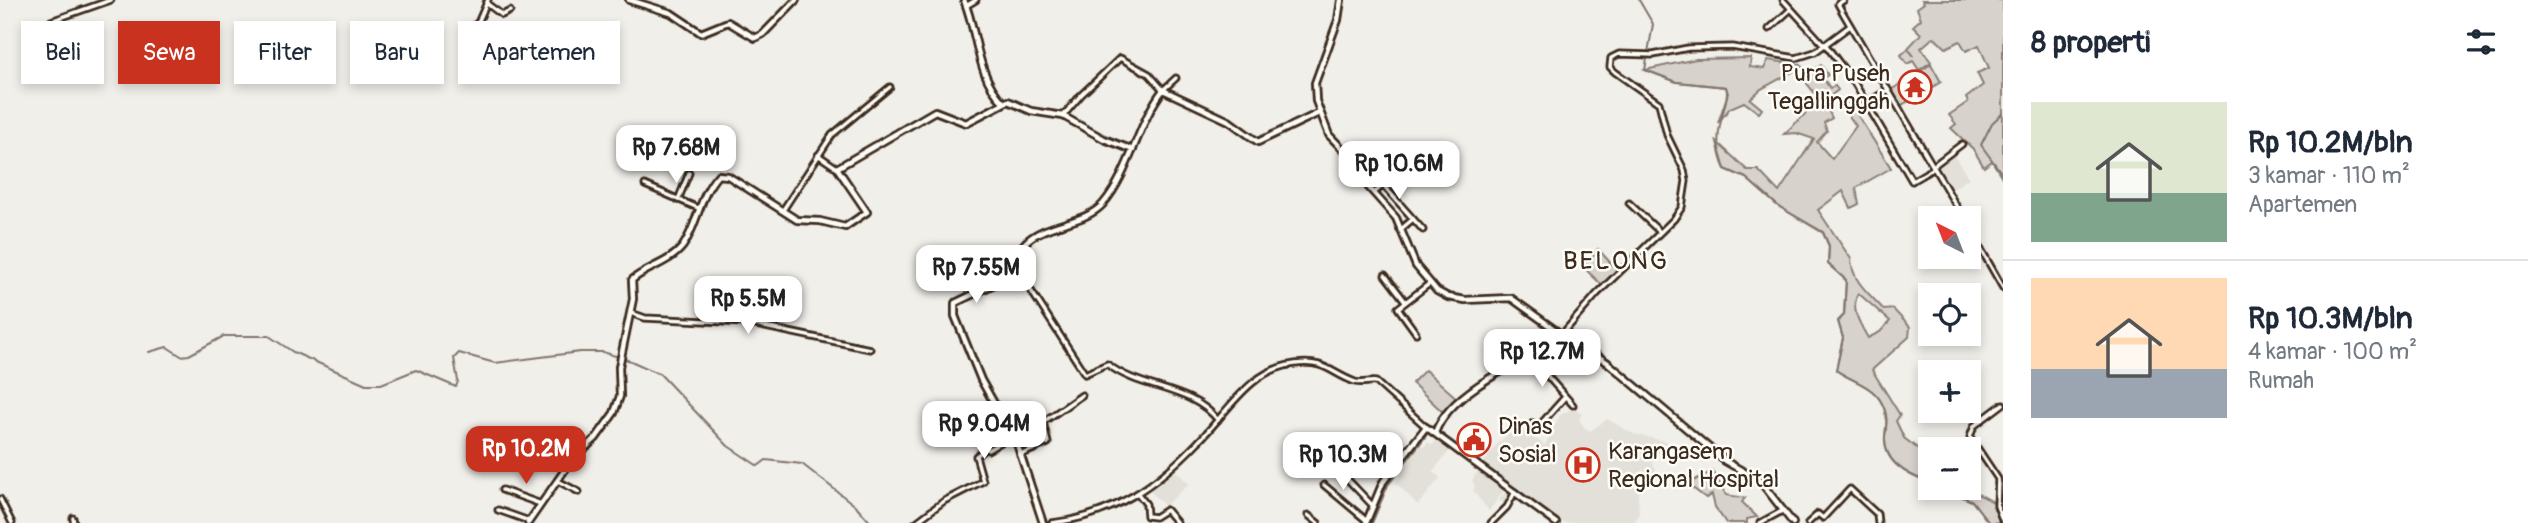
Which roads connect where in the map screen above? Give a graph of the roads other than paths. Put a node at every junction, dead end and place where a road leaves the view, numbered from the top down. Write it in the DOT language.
graph roads {
  1 [pos="111,0"];
  2 [pos="629,0"];
  3 [pos="796,0"];
  4 [pos="976,0"];
  5 [pos="1341,0"];
  6 [pos="1783,0"];
  7 [pos="1844,0"];
  8 [pos="487,1"];
  9 [pos="965,3"];
  10 [pos="1791,9"];
  11 [pos="510,11"];
  12 [pos="51,21"];
  13 [pos="477,21"];
  14 [pos="1850,26"];
  15 [pos="1769,29"];
  16 [pos="1825,44"];
  17 [pos="1176,78"];
  18 [pos="890,87"];
  19 [pos="1163,90"];
  20 [pos="1888,90"];
  21 [pos="1003,102"];
  22 [pos="1866,103"];
  23 [pos="1319,113"];
  24 [pos="1063,117"];
  25 [pos="1962,144"];
  26 [pos="1133,150"];
  27 [pos="818,155"];
  28 [pos="1934,167"];
  29 [pos="837,168"];
  30 [pos="689,173"];
  31 [pos="645,184"];
  32 [pos="1374,193"];
  33 [pos="678,200"];
  34 [pos="1629,203"];
  35 [pos="1956,206"];
  36 [pos="698,208"];
  37 [pos="782,210"];
  38 [pos="1413,219"];
  39 [pos="1400,230"];
  40 [pos="1423,230"];
  41 [pos="1660,232"];
  42 [pos="1981,249"];
  43 [pos="1017,270"];
  44 [pos="1385,275"];
  45 [pos="1429,284"];
  46 [pos="2003,288"];
  47 [pos="1406,301"];
  48 [pos="631,313"];
  49 [pos="1416,333"];
  50 [pos="1564,335"];
  51 [pos="870,349"];
  52 [pos="1540,354"];
  53 [pos="1082,394"];
  54 [pos="1565,397"];
  55 [pos="2003,404"];
  56 [pos="1573,405"];
  57 [pos="1218,420"];
  58 [pos="972,423"];
  59 [pos="1533,423"];
  60 [pos="1438,424"];
  61 [pos="1539,426"];
  62 [pos="1426,427"];
  63 [pos="1544,430"];
  64 [pos="1435,433"];
  65 [pos="1013,435"];
  66 [pos="986,448"];
  67 [pos="1020,455"];
  68 [pos="1330,461"];
  69 [pos="558,481"];
  70 [pos="1324,485"];
  71 [pos="502,490"];
  72 [pos="579,492"];
  73 [pos="1515,492"];
  74 [pos="1139,495"];
  75 [pos="0,499"];
  76 [pos="541,505"];
  77 [pos="1373,506"];
  78 [pos="498,510"];
  79 [pos="1782,511"];
  80 [pos="1308,515"];
  81 [pos="528,522"];
  82 [pos="1367,522"];
  83 [pos="2003,522"];
  84 [pos="12,523"];
  85 [pos="915,523"];
  86 [pos="1043,523"];
  87 [pos="1052,523"];
  88 [pos="1178,523"];
  89 [pos="1318,523"];
  90 [pos="1491,523"];
  91 [pos="1556,523"];
  92 [pos="1760,523"];
  93 [pos="1793,523"];
  94 [pos="1808,523"];
  95 [pos="1878,523"];
  1 -- 12 [label="street"];
  2 -- 3 [label="street"];
  4 -- 9 [label="street"];
  5 -- 23 [label="street"];
  6 -- 10 [label="street"];
  7 -- 14 [label="street"];
  8 -- 11 [label="street"];
  8 -- 13 [label="street"];
  9 -- 21 [label="street"];
  10 -- 15 [label="street"];
  10 -- 16 [label="street"];
  14 -- 16 [label="street"];
  14 -- 20 [label="street"];
  16 -- 22 [label="street"];
  16 -- 41 [label="street"];
  17 -- 19 [label="street"];
  18 -- 27 [label="street"];
  19 -- 23 [label="street"];
  19 -- 24 [label="street"];
  19 -- 26 [label="street"];
  20 -- 22 [label="street"];
  20 -- 28 [label="street"];
  21 -- 24 [label="street"];
  21 -- 29 [label="street"];
  22 -- 28 [label="street"];
  23 -- 32 [label="street"];
  24 -- 26 [label="street"];
  25 -- 28 [label="street"];
  26 -- 43 [label="street"];
  27 -- 29 [label="street"];
  27 -- 37 [label="street"];
  28 -- 35 [label="street"];
  29 -- 37 [label="street"];
  30 -- 33 [label="street"];
  31 -- 33 [label="street"];
  32 -- 38 [label="street"];
  32 -- 39 [label="street"];
  33 -- 36 [label="street"];
  34 -- 41 [label="street"];
  36 -- 37 [label="street"];
  36 -- 48 [label="street"];
  38 -- 39 [label="street"];
  38 -- 40 [label="street"];
  39 -- 45 [label="street"];
  41 -- 50 [label="street"];
  42 -- 46 [label="street"];
  43 -- 57 [label="street"];
  43 -- 65 [label="street"];
  44 -- 47 [label="street"];
  45 -- 47 [label="street"];
  45 -- 50 [label="street"];
  47 -- 49 [label="street"];
  48 -- 51 [label="street"];
  48 -- 69 [label="street"];
  50 -- 52 [label="street"];
  50 -- 79 [label="street"];
  52 -- 54 [label="street"];
  52 -- 60 [label="street"];
  53 -- 67 [label="street"];
  54 -- 56 [label="street"];
  54 -- 61 [label="street"];
  55 -- 83 [label="street"];
  57 -- 62 [label="street"];
  57 -- 74 [label="street"];
  58 -- 66 [label="street"];
  59 -- 61 [label="street"];
  60 -- 62 [label="street"];
  60 -- 64 [label="street"];
  61 -- 63 [label="street"];
  62 -- 64 [label="street"];
  62 -- 77 [label="street"];
  64 -- 73 [label="street"];
  65 -- 66 [label="street"];
  65 -- 67 [label="street"];
  66 -- 85 [label="street"];
  67 -- 86 [label="street"];
  68 -- 77 [label="street"];
  69 -- 72 [label="street"];
  69 -- 76 [label="street"];
  70 -- 82 [label="street"];
  71 -- 76 [label="street"];
  73 -- 90 [label="street"];
  73 -- 91 [label="street"];
  74 -- 87 [label="street"];
  74 -- 88 [label="street"];
  75 -- 84 [label="street"];
  76 -- 81 [label="street"];
  77 -- 82 [label="street"];
  78 -- 81 [label="street"];
  79 -- 92 [label="street"];
  79 -- 93 [label="street"];
  80 -- 89 [label="street"];
  94 -- 95 [label="street"];
}
